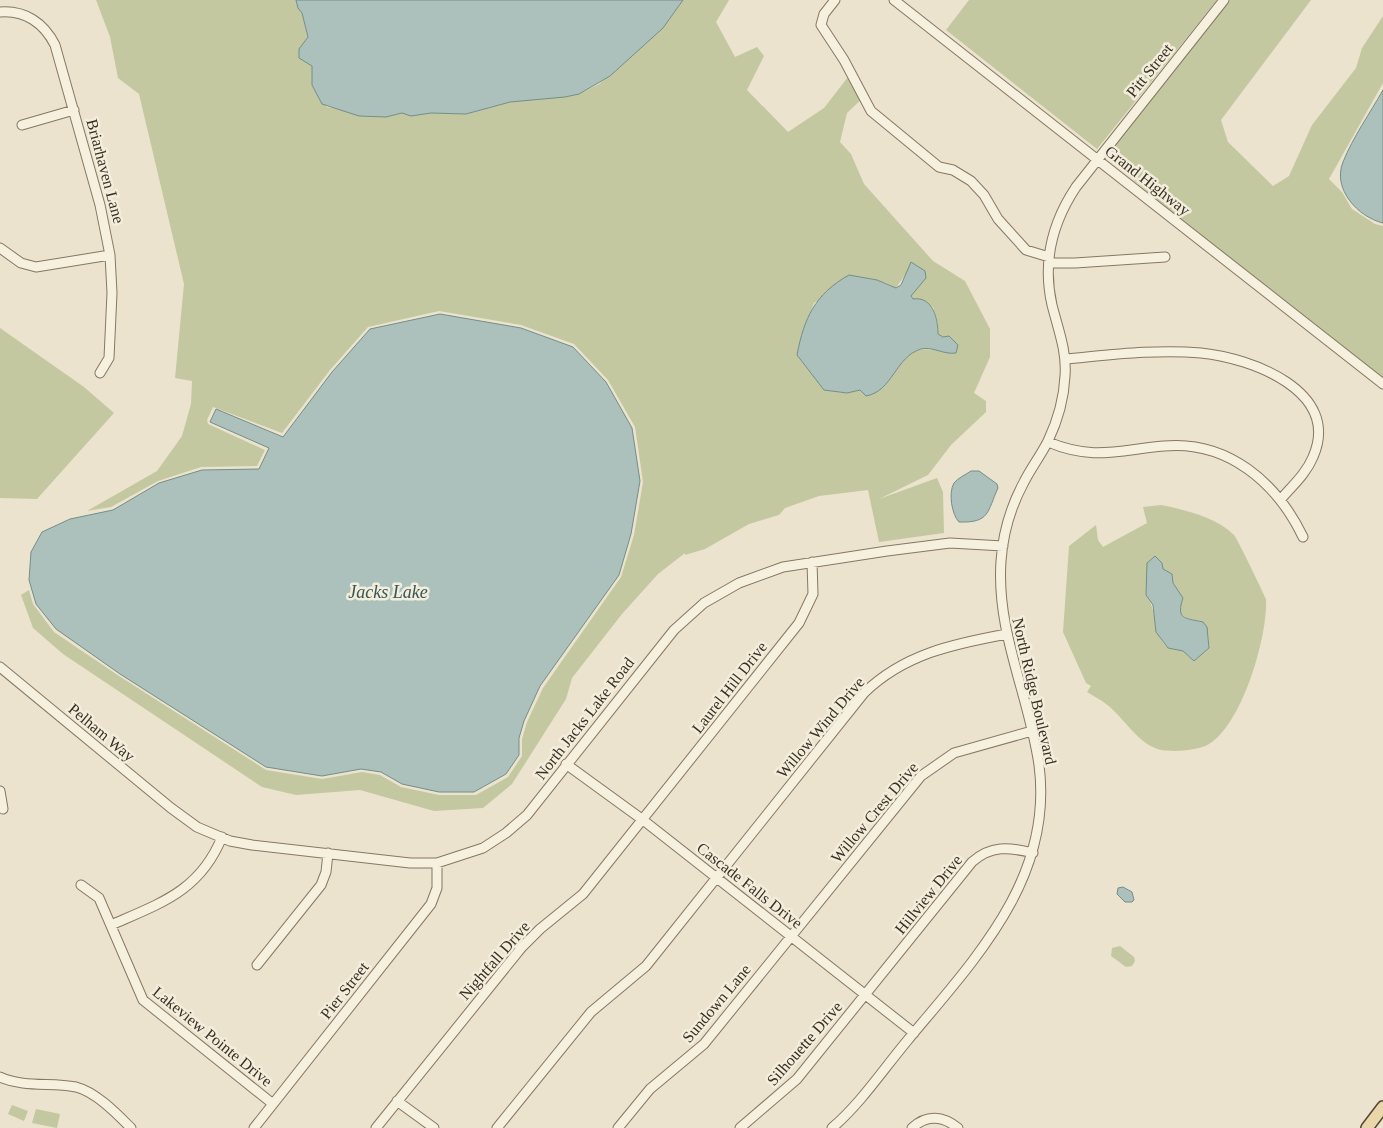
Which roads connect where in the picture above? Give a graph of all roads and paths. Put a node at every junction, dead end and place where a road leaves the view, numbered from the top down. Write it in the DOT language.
graph roads {
  1 [pos="835,0"];
  2 [pos="894,0"];
  3 [pos="1224,0"];
  4 [pos="0,12"];
  5 [pos="74,110"];
  6 [pos="22,125"];
  7 [pos="1097,159"];
  8 [pos="0,248"];
  9 [pos="110,255"];
  10 [pos="1165,257"];
  11 [pos="1049,260"];
  12 [pos="1065,359"];
  13 [pos="100,373"];
  14 [pos="1383,384"];
  15 [pos="1048,442"];
  16 [pos="1281,499"];
  17 [pos="1303,537"];
  18 [pos="1003,546"];
  19 [pos="812,562"];
  20 [pos="1007,634"];
  21 [pos="0,667"];
  22 [pos="1032,731"];
  23 [pos="566,764"];
  24 [pos="0,791"];
  25 [pos="3,809"];
  26 [pos="185,818"];
  27 [pos="643,820"];
  28 [pos="222,837"];
  29 [pos="328,853"];
  30 [pos="1032,853"];
  31 [pos="437,863"];
  32 [pos="717,878"];
  33 [pos="81,885"];
  34 [pos="111,925"];
  35 [pos="791,936"];
  36 [pos="257,965"];
  37 [pos="865,995"];
  38 [pos="914,1033"];
  39 [pos="0,1077"];
  40 [pos="398,1101"];
  41 [pos="273,1104"];
  42 [pos="1383,1107"];
  43 [pos="131,1128"];
  44 [pos="254,1128"];
  45 [pos="376,1128"];
  46 [pos="434,1128"];
  47 [pos="497,1128"];
  48 [pos="618,1128"];
  49 [pos="740,1128"];
  50 [pos="832,1128"];
  51 [pos="912,1128"];
  52 [pos="958,1128"];
  53 [pos="1367,1128"];
  1 -- 11 [label="street"];
  2 -- 7 [label="street, Grand Highway"];
  3 -- 7 [label="street, Pitt Street"];
  4 -- 5 [label="street, Briarhaven Lane"];
  5 -- 6 [label="street"];
  5 -- 9 [label="street, Briarhaven Lane"];
  7 -- 11 [label="street"];
  7 -- 14 [label="street, Grand Highway"];
  8 -- 9 [label="street"];
  9 -- 13 [label="street, Briarhaven Lane"];
  10 -- 11 [label="street"];
  11 -- 12 [label="street"];
  12 -- 15 [label="street"];
  12 -- 16 [label="street"];
  15 -- 16 [label="street"];
  15 -- 18 [label="street, North Ridge Boulevard"];
  16 -- 17 [label="street"];
  18 -- 19 [label="street, North Jacks Lake Road"];
  18 -- 20 [label="street, North Ridge Boulevard"];
  19 -- 23 [label="street, North Jacks Lake Road"];
  19 -- 27 [label="street, Laurel Hill Drive"];
  20 -- 22 [label="street, North Ridge Boulevard"];
  20 -- 32 [label="street, Willow Wind Drive"];
  21 -- 26 [label="street, Pelham Way"];
  22 -- 30 [label="street, North Ridge Boulevard"];
  22 -- 35 [label="street, Willow Crest Drive"];
  23 -- 27 [label="street, Cascade Falls Drive"];
  23 -- 31 [label="street, North Jacks Lake Road"];
  24 -- 25 [label="street"];
  26 -- 28 [label="street, North Jacks Lake Road"];
  27 -- 32 [label="street, Cascade Falls Drive"];
  27 -- 40 [label="street, Nightfall Drive"];
  28 -- 29 [label="street, North Jacks Lake Road"];
  28 -- 34 [label="street"];
  29 -- 31 [label="street, North Jacks Lake Road"];
  29 -- 36 [label="street"];
  30 -- 37 [label="street, Hillview Drive"];
  30 -- 38 [label="street, North Ridge Boulevard"];
  31 -- 41 [label="street, Pier Street"];
  32 -- 35 [label="street, Cascade Falls Drive"];
  32 -- 47 [label="street, Willow Wind Drive"];
  33 -- 34 [label="street, Lakeview Pointe Drive"];
  34 -- 41 [label="street, Lakeview Pointe Drive"];
  35 -- 37 [label="street, Cascade Falls Drive"];
  35 -- 48 [label="street, Sundown Lane"];
  37 -- 38 [label="street, Cascade Falls Drive"];
  37 -- 49 [label="street, Silhouette Drive"];
  38 -- 50 [label="street, North Ridge Boulevard"];
  39 -- 43 [label="street"];
  40 -- 45 [label="street, Nightfall Drive"];
  40 -- 46 [label="street"];
  41 -- 44 [label="street, Pier Street"];
  42 -- 53 [label="main road"];
  51 -- 52 [label="street"];
}
